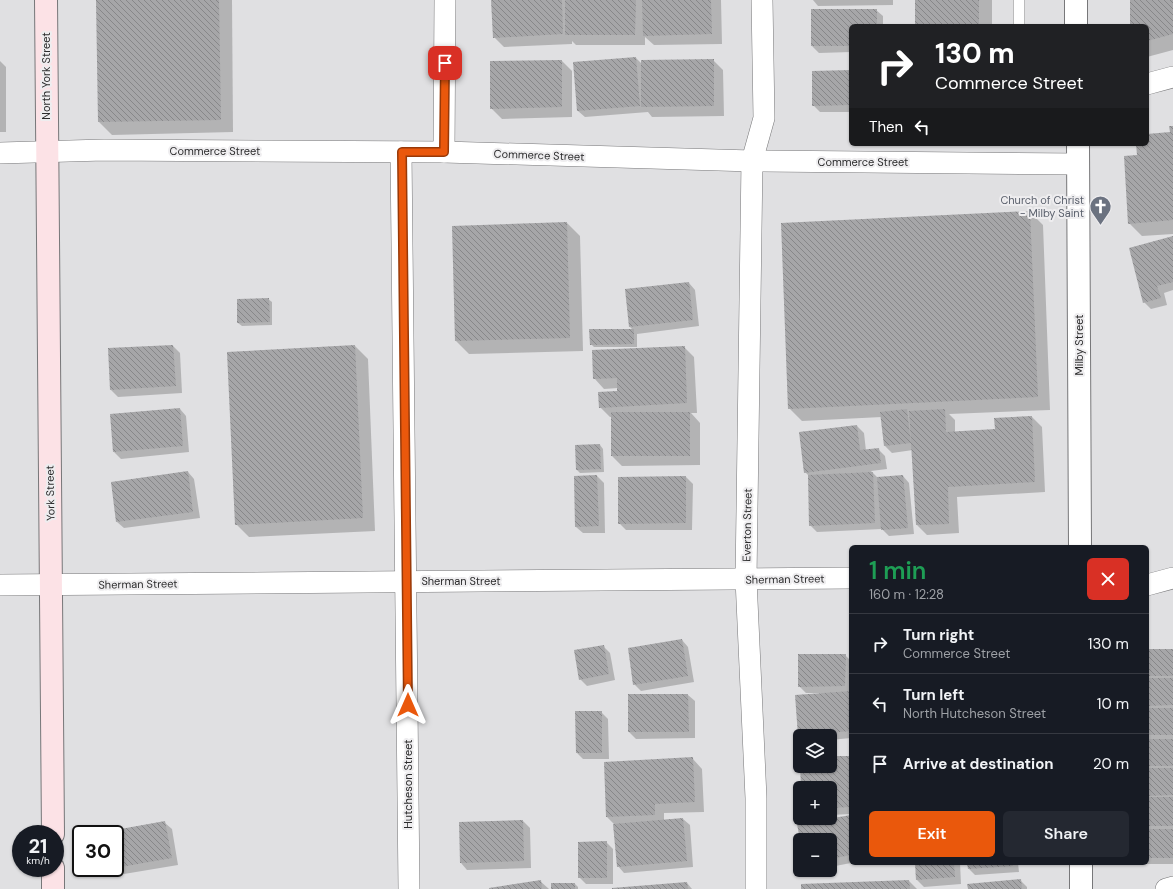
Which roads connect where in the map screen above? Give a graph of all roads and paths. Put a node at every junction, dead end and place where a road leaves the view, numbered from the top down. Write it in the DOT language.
graph roads {
  1 [pos="46,0"];
  2 [pos="445,0"];
  3 [pos="762,0"];
  4 [pos="1019,0"];
  5 [pos="1076,0"];
  6 [pos="1019,24"];
  7 [pos="1076,24"];
  8 [pos="1173,77"];
  9 [pos="1149,83"];
  10 [pos="47,152"];
  11 [pos="402,152"];
  12 [pos="444,152"];
  13 [pos="0,154"];
  14 [pos="1078,154"];
  15 [pos="752,161"];
  16 [pos="1080,545"];
  17 [pos="849,578"];
  18 [pos="746,579"];
  19 [pos="1173,579"];
  20 [pos="406,582"];
  21 [pos="0,585"];
  22 [pos="51,585"];
  23 [pos="1149,585"];
  24 [pos="53,825"];
  25 [pos="1081,865"];
  26 [pos="53,877"];
  27 [pos="1173,887"];
  28 [pos="53,889"];
  29 [pos="409,889"];
  30 [pos="756,889"];
  31 [pos="1081,889"];
  32 [pos="1166,889"];
  1 -- 10 [label="main road, North York Street"];
  2 -- 12 [label="street"];
  3 -- 15 [label="street, Everton Street"];
  4 -- 6 [label="lane"];
  5 -- 7 [label="street"];
  8 -- 9 [label="street"];
  10 -- 11 [label="street, Commerce Street"];
  10 -- 13 [label="street, Commerce Street"];
  10 -- 22 [label="main road, York Street"];
  11 -- 12 [label="street, Commerce Street"];
  11 -- 20 [label="street, Hutcheson Street"];
  12 -- 15 [label="street, Commerce Street"];
  14 -- 15 [label="street, Commerce Street"];
  14 -- 16 [label="street, Milby Street"];
  15 -- 18 [label="street, Everton Street"];
  17 -- 18 [label="street, Sherman Street"];
  18 -- 20 [label="street, Sherman Street"];
  18 -- 30 [label="street, Everton Street"];
  19 -- 23 [label="street"];
  20 -- 22 [label="street, Sherman Street"];
  20 -- 29 [label="street, Hutcheson Street"];
  21 -- 22 [label="street, Sherman Street"];
  22 -- 24 [label="main road, York Street"];
  25 -- 31 [label="street"];
  26 -- 28 [label="main road"];
  27 -- 32 [label="street"];
}
